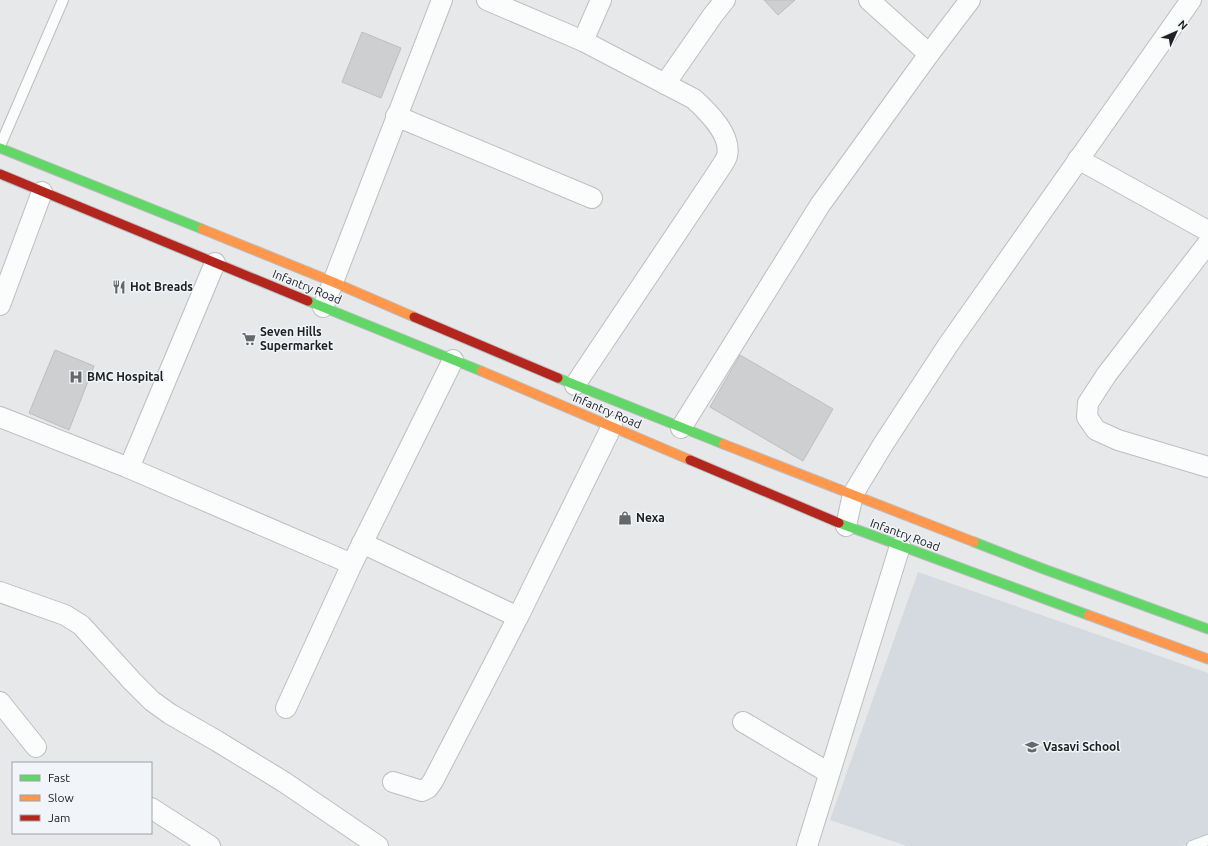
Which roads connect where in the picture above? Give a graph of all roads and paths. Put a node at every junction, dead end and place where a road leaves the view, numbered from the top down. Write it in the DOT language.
graph roads {
  1 [pos="64,0"];
  2 [pos="442,0"];
  3 [pos="487,0"];
  4 [pos="601,0"];
  5 [pos="726,0"];
  6 [pos="869,0"];
  7 [pos="970,0"];
  8 [pos="1191,0"];
  9 [pos="583,41"];
  10 [pos="929,54"];
  11 [pos="665,84"];
  12 [pos="396,116"];
  13 [pos="0,147"];
  14 [pos="1078,159"];
  15 [pos="0,174"];
  16 [pos="42,192"];
  17 [pos="592,198"];
  18 [pos="1208,231"];
  19 [pos="1208,242"];
  20 [pos="215,263"];
  21 [pos="333,282"];
  22 [pos="0,305"];
  23 [pos="323,307"];
  24 [pos="453,360"];
  25 [pos="574,385"];
  26 [pos="0,417"];
  27 [pos="612,426"];
  28 [pos="681,428"];
  29 [pos="1208,467"];
  30 [pos="129,468"];
  31 [pos="853,494"];
  32 [pos="846,526"];
  33 [pos="362,543"];
  34 [pos="900,546"];
  35 [pos="352,564"];
  36 [pos="0,592"];
  37 [pos="518,617"];
  38 [pos="1208,629"];
  39 [pos="1208,659"];
  40 [pos="0,702"];
  41 [pos="286,708"];
  42 [pos="743,722"];
  43 [pos="36,748"];
  44 [pos="829,773"];
  45 [pos="393,782"];
  46 [pos="152,809"];
  47 [pos="1208,840"];
  48 [pos="210,846"];
  49 [pos="378,846"];
  50 [pos="807,846"];
  51 [pos="1192,846"];
  1 -- 13 [label="lane"];
  2 -- 12 [label="street"];
  3 -- 9 [label="street"];
  4 -- 9 [label="street"];
  5 -- 11 [label="street"];
  6 -- 10 [label="street"];
  7 -- 10 [label="street"];
  8 -- 14 [label="street"];
  9 -- 11 [label="street"];
  10 -- 28 [label="street"];
  11 -- 25 [label="street"];
  12 -- 17 [label="street"];
  12 -- 21 [label="street"];
  13 -- 21 [label="street, Infantry Road"];
  14 -- 18 [label="street"];
  14 -- 31 [label="street"];
  15 -- 16 [label="street, Infantry Road"];
  16 -- 20 [label="street, Infantry Road"];
  16 -- 22 [label="street"];
  19 -- 29 [label="street"];
  20 -- 23 [label="street, Infantry Road"];
  20 -- 30 [label="street"];
  21 -- 23 [label="street"];
  21 -- 25 [label="street, Infantry Road"];
  23 -- 24 [label="street, Infantry Road"];
  24 -- 27 [label="street, Infantry Road"];
  24 -- 33 [label="street"];
  25 -- 28 [label="street, Infantry Road"];
  26 -- 30 [label="street"];
  27 -- 32 [label="street, Infantry Road"];
  27 -- 37 [label="street"];
  28 -- 31 [label="street, Infantry Road"];
  30 -- 35 [label="street"];
  31 -- 32 [label="street"];
  31 -- 38 [label="street, Infantry Road"];
  32 -- 34 [label="street, Infantry Road"];
  33 -- 35 [label="street"];
  33 -- 37 [label="street"];
  34 -- 39 [label="street, Infantry Road"];
  34 -- 44 [label="street"];
  35 -- 41 [label="street"];
  36 -- 49 [label="street"];
  37 -- 45 [label="street"];
  40 -- 43 [label="street"];
  42 -- 44 [label="street"];
  44 -- 50 [label="street"];
  46 -- 48 [label="street"];
  47 -- 51 [label="lane"];
}
